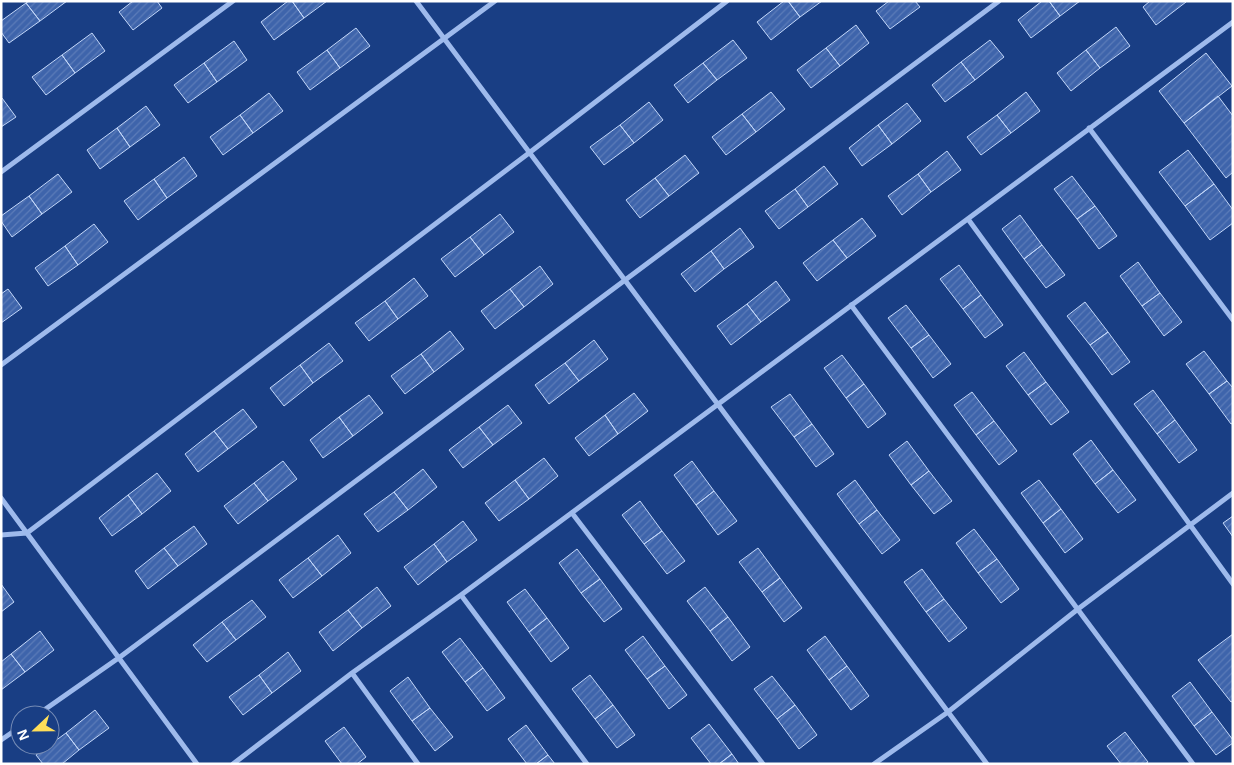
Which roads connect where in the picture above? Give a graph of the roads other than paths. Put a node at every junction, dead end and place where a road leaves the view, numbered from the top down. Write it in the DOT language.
graph roads {
  1 [pos="233,1"];
  2 [pos="416,1"];
  3 [pos="495,1"];
  4 [pos="727,1"];
  5 [pos="999,1"];
  6 [pos="1233,22"];
  7 [pos="444,39"];
  8 [pos="1089,128"];
  9 [pos="529,154"];
  10 [pos="1,172"];
  11 [pos="968,218"];
  12 [pos="624,280"];
  13 [pos="851,305"];
  14 [pos="1233,320"];
  15 [pos="1,366"];
  16 [pos="717,405"];
  17 [pos="1233,493"];
  18 [pos="1,498"];
  19 [pos="572,513"];
  20 [pos="1190,525"];
  21 [pos="27,533"];
  22 [pos="1,536"];
  23 [pos="1233,584"];
  24 [pos="461,595"];
  25 [pos="1078,609"];
  26 [pos="120,657"];
  27 [pos="352,673"];
  28 [pos="51,705"];
  29 [pos="948,712"];
  30 [pos="197,764"];
  31 [pos="232,764"];
  32 [pos="418,764"];
  33 [pos="587,764"];
  34 [pos="763,764"];
  35 [pos="874,764"];
  36 [pos="987,764"];
  37 [pos="1192,764"];
  1 -- 10 [label="street"];
  2 -- 7 [label="street"];
  3 -- 7 [label="street"];
  4 -- 9 [label="street"];
  5 -- 12 [label="street"];
  6 -- 8 [label="street"];
  7 -- 9 [label="street"];
  7 -- 15 [label="street"];
  8 -- 11 [label="street"];
  8 -- 14 [label="street"];
  9 -- 12 [label="street"];
  9 -- 21 [label="street"];
  11 -- 13 [label="street"];
  11 -- 20 [label="street"];
  12 -- 16 [label="street"];
  12 -- 26 [label="street"];
  13 -- 16 [label="street"];
  13 -- 25 [label="street"];
  16 -- 19 [label="street"];
  16 -- 29 [label="street"];
  17 -- 20 [label="street"];
  18 -- 21 [label="street"];
  19 -- 24 [label="street"];
  19 -- 34 [label="street"];
  20 -- 23 [label="street"];
  20 -- 25 [label="street"];
  21 -- 22 [label="street"];
  21 -- 26 [label="street"];
  24 -- 27 [label="street"];
  24 -- 33 [label="street"];
  25 -- 29 [label="street"];
  25 -- 37 [label="street"];
  26 -- 28 [label="street"];
  26 -- 30 [label="street"];
  27 -- 31 [label="street"];
  27 -- 32 [label="street"];
  29 -- 35 [label="street"];
  29 -- 36 [label="street"];
}
